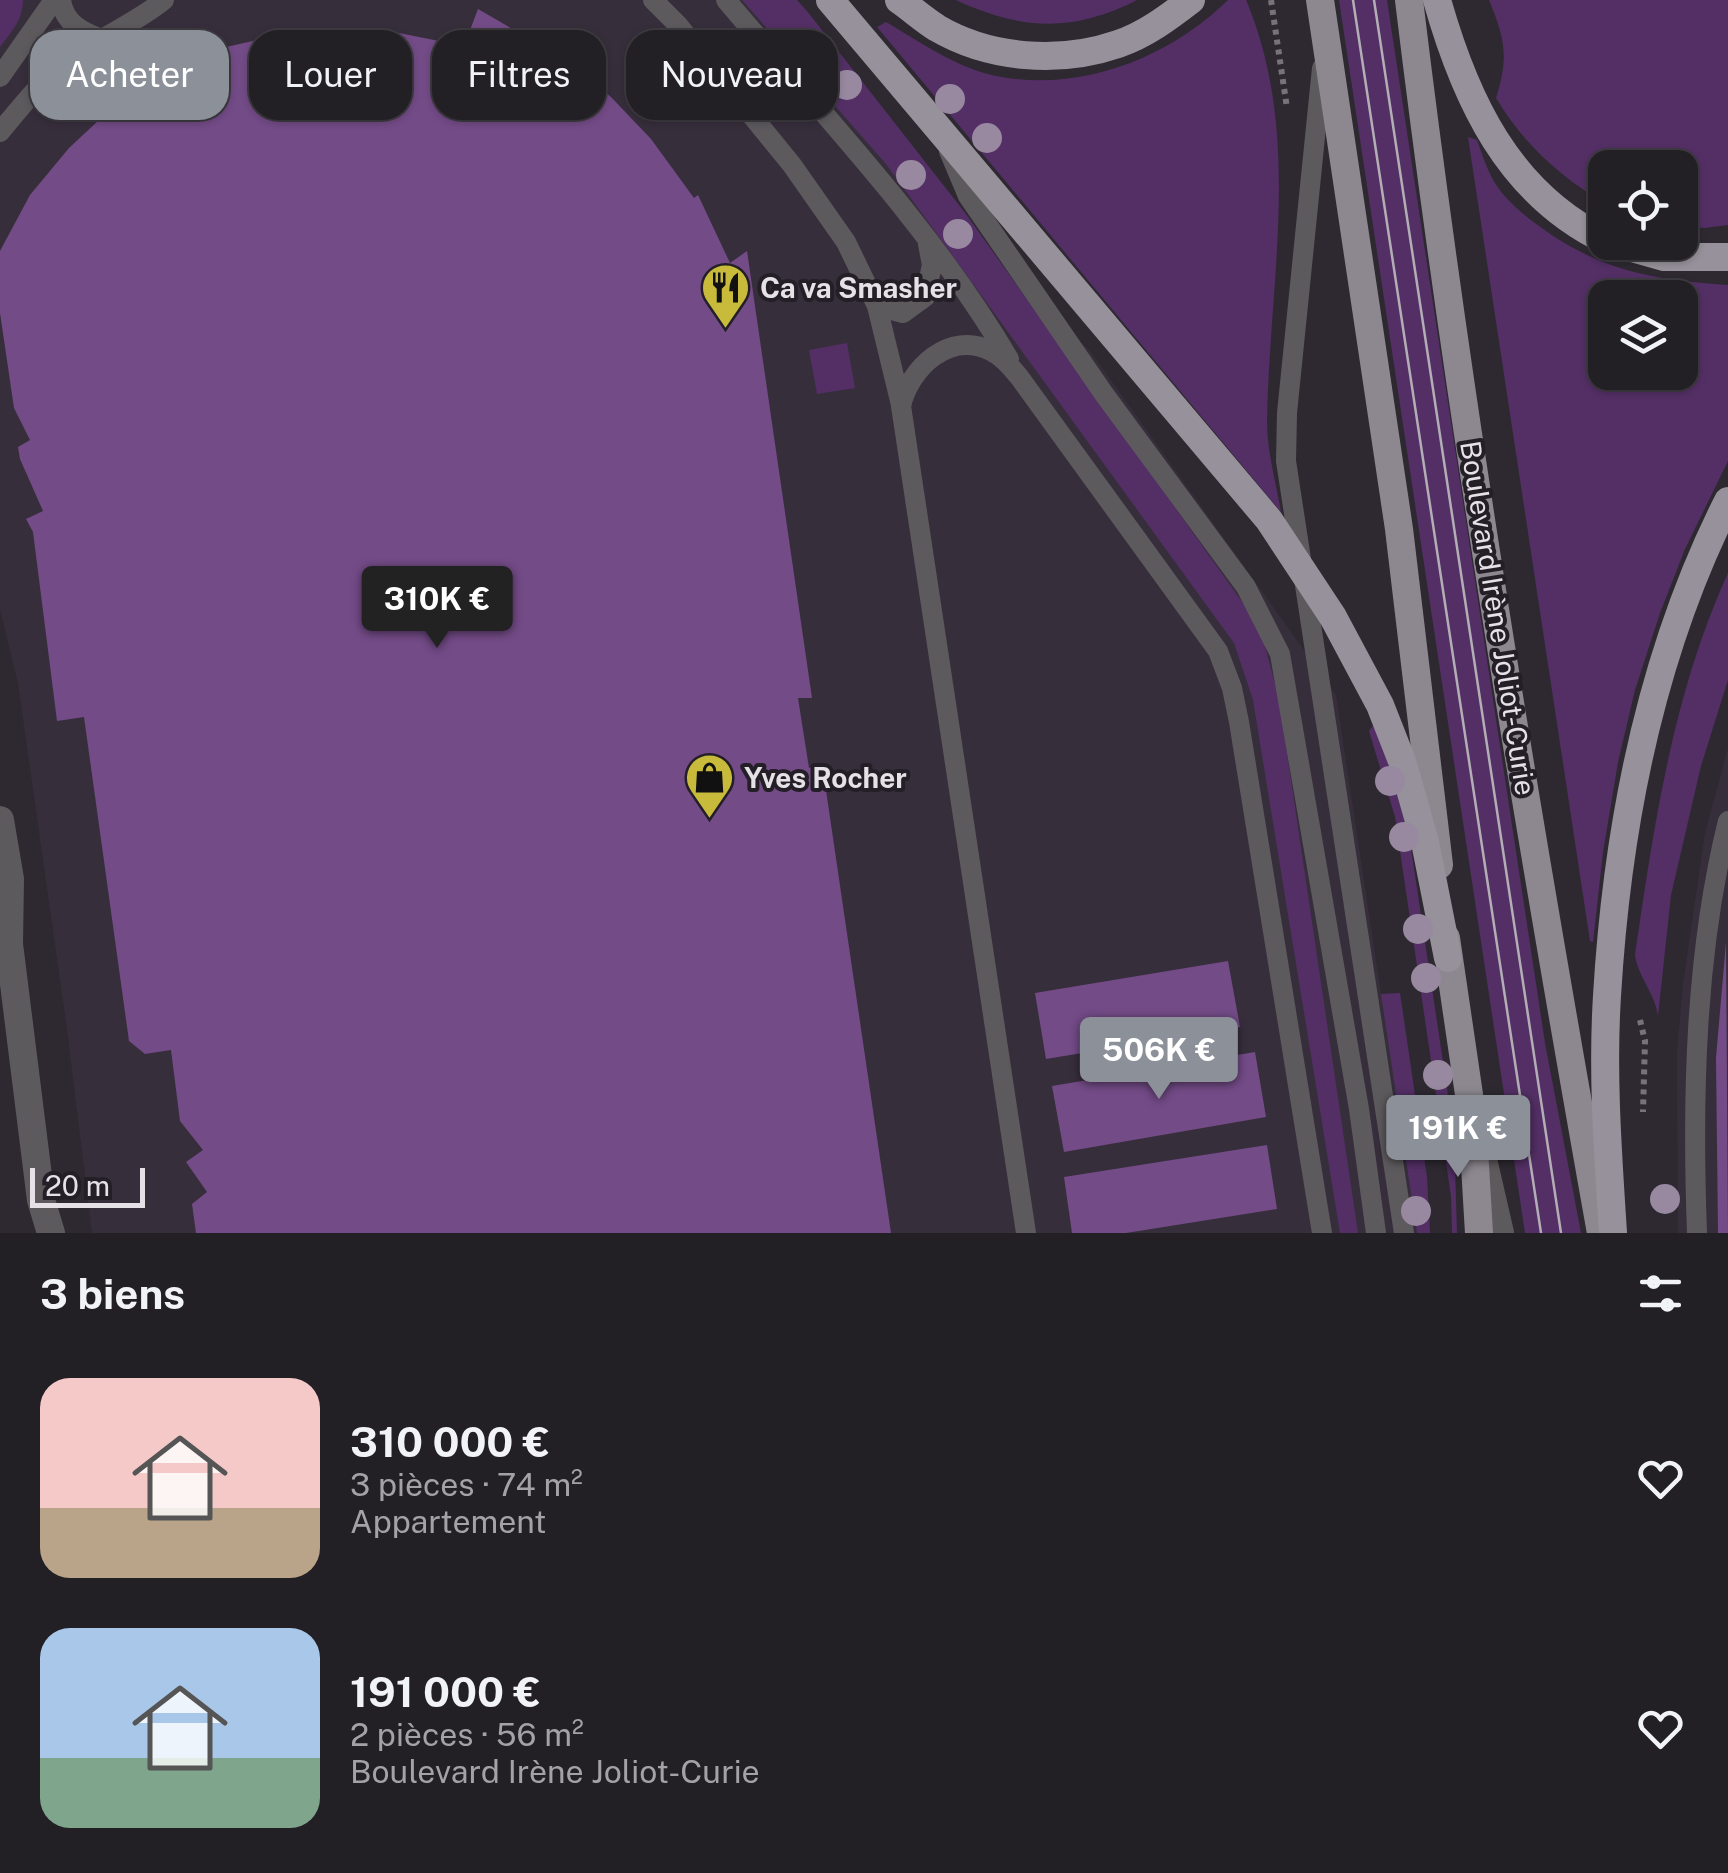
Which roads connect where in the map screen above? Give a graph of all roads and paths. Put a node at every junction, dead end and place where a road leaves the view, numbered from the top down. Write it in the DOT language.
graph roads {
  1 [pos="40,0"];
  2 [pos="58,0"];
  3 [pos="164,0"];
  4 [pos="654,0"];
  5 [pos="726,0"];
  6 [pos="830,0"];
  7 [pos="899,0"];
  8 [pos="1191,0"];
  9 [pos="1320,0"];
  10 [pos="1409,0"];
  11 [pos="1437,0"];
  12 [pos="34,30"];
  13 [pos="35,30"];
  14 [pos="83,30"];
  15 [pos="120,30"];
  16 [pos="1326,36"];
  17 [pos="30,37"];
  18 [pos="0,77"];
  19 [pos="30,99"];
  20 [pos="940,130"];
  21 [pos="0,132"];
  22 [pos="1588,232"];
  23 [pos="927,239"];
  24 [pos="1698,257"];
  25 [pos="1728,257"];
  26 [pos="878,306"];
  27 [pos="1020,378"];
  28 [pos="902,406"];
  29 [pos="1728,502"];
  30 [pos="0,820"];
  31 [pos="1728,821"];
  32 [pos="1448,958"];
  33 [pos="1607,996"];
  34 [pos="1472,1115"];
  35 [pos="1642,1131"];
  36 [pos="51,1233"];
  37 [pos="1026,1233"];
  38 [pos="1322,1233"];
  39 [pos="1376,1233"];
  40 [pos="1404,1233"];
  41 [pos="1479,1233"];
  42 [pos="1500,1233"];
  43 [pos="1601,1233"];
  44 [pos="1612,1233"];
  45 [pos="1697,1233"];
  1 -- 12 [label="lane"];
  2 -- 13 [label="lane"];
  2 -- 14 [label="lane"];
  3 -- 15 [label="lane"];
  4 -- 26 [label="lane"];
  5 -- 23 [label="lane"];
  6 -- 20 [label="highway"];
  7 -- 8 [label="highway"];
  9 -- 16 [label="main road"];
  10 -- 43 [label="main road, Boulevard Irène Joliot-Curie"];
  11 -- 22 [label="highway"];
  16 -- 32 [label="main road"];
  16 -- 40 [label="lane"];
  17 -- 18 [label="lane"];
  19 -- 21 [label="lane"];
  20 -- 32 [label="highway"];
  20 -- 39 [label="lane"];
  23 -- 26 [label="lane"];
  23 -- 27 [label="lane"];
  24 -- 25 [label="highway"];
  26 -- 28 [label="lane"];
  27 -- 28 [label="lane"];
  27 -- 38 [label="lane"];
  28 -- 37 [label="lane"];
  29 -- 33 [label="highway"];
  30 -- 36 [label="street"];
  31 -- 45 [label="lane"];
  32 -- 34 [label="main road"];
  33 -- 35 [label="path"];
  33 -- 44 [label="highway"];
  34 -- 41 [label="main road"];
  34 -- 42 [label="street"];
}
